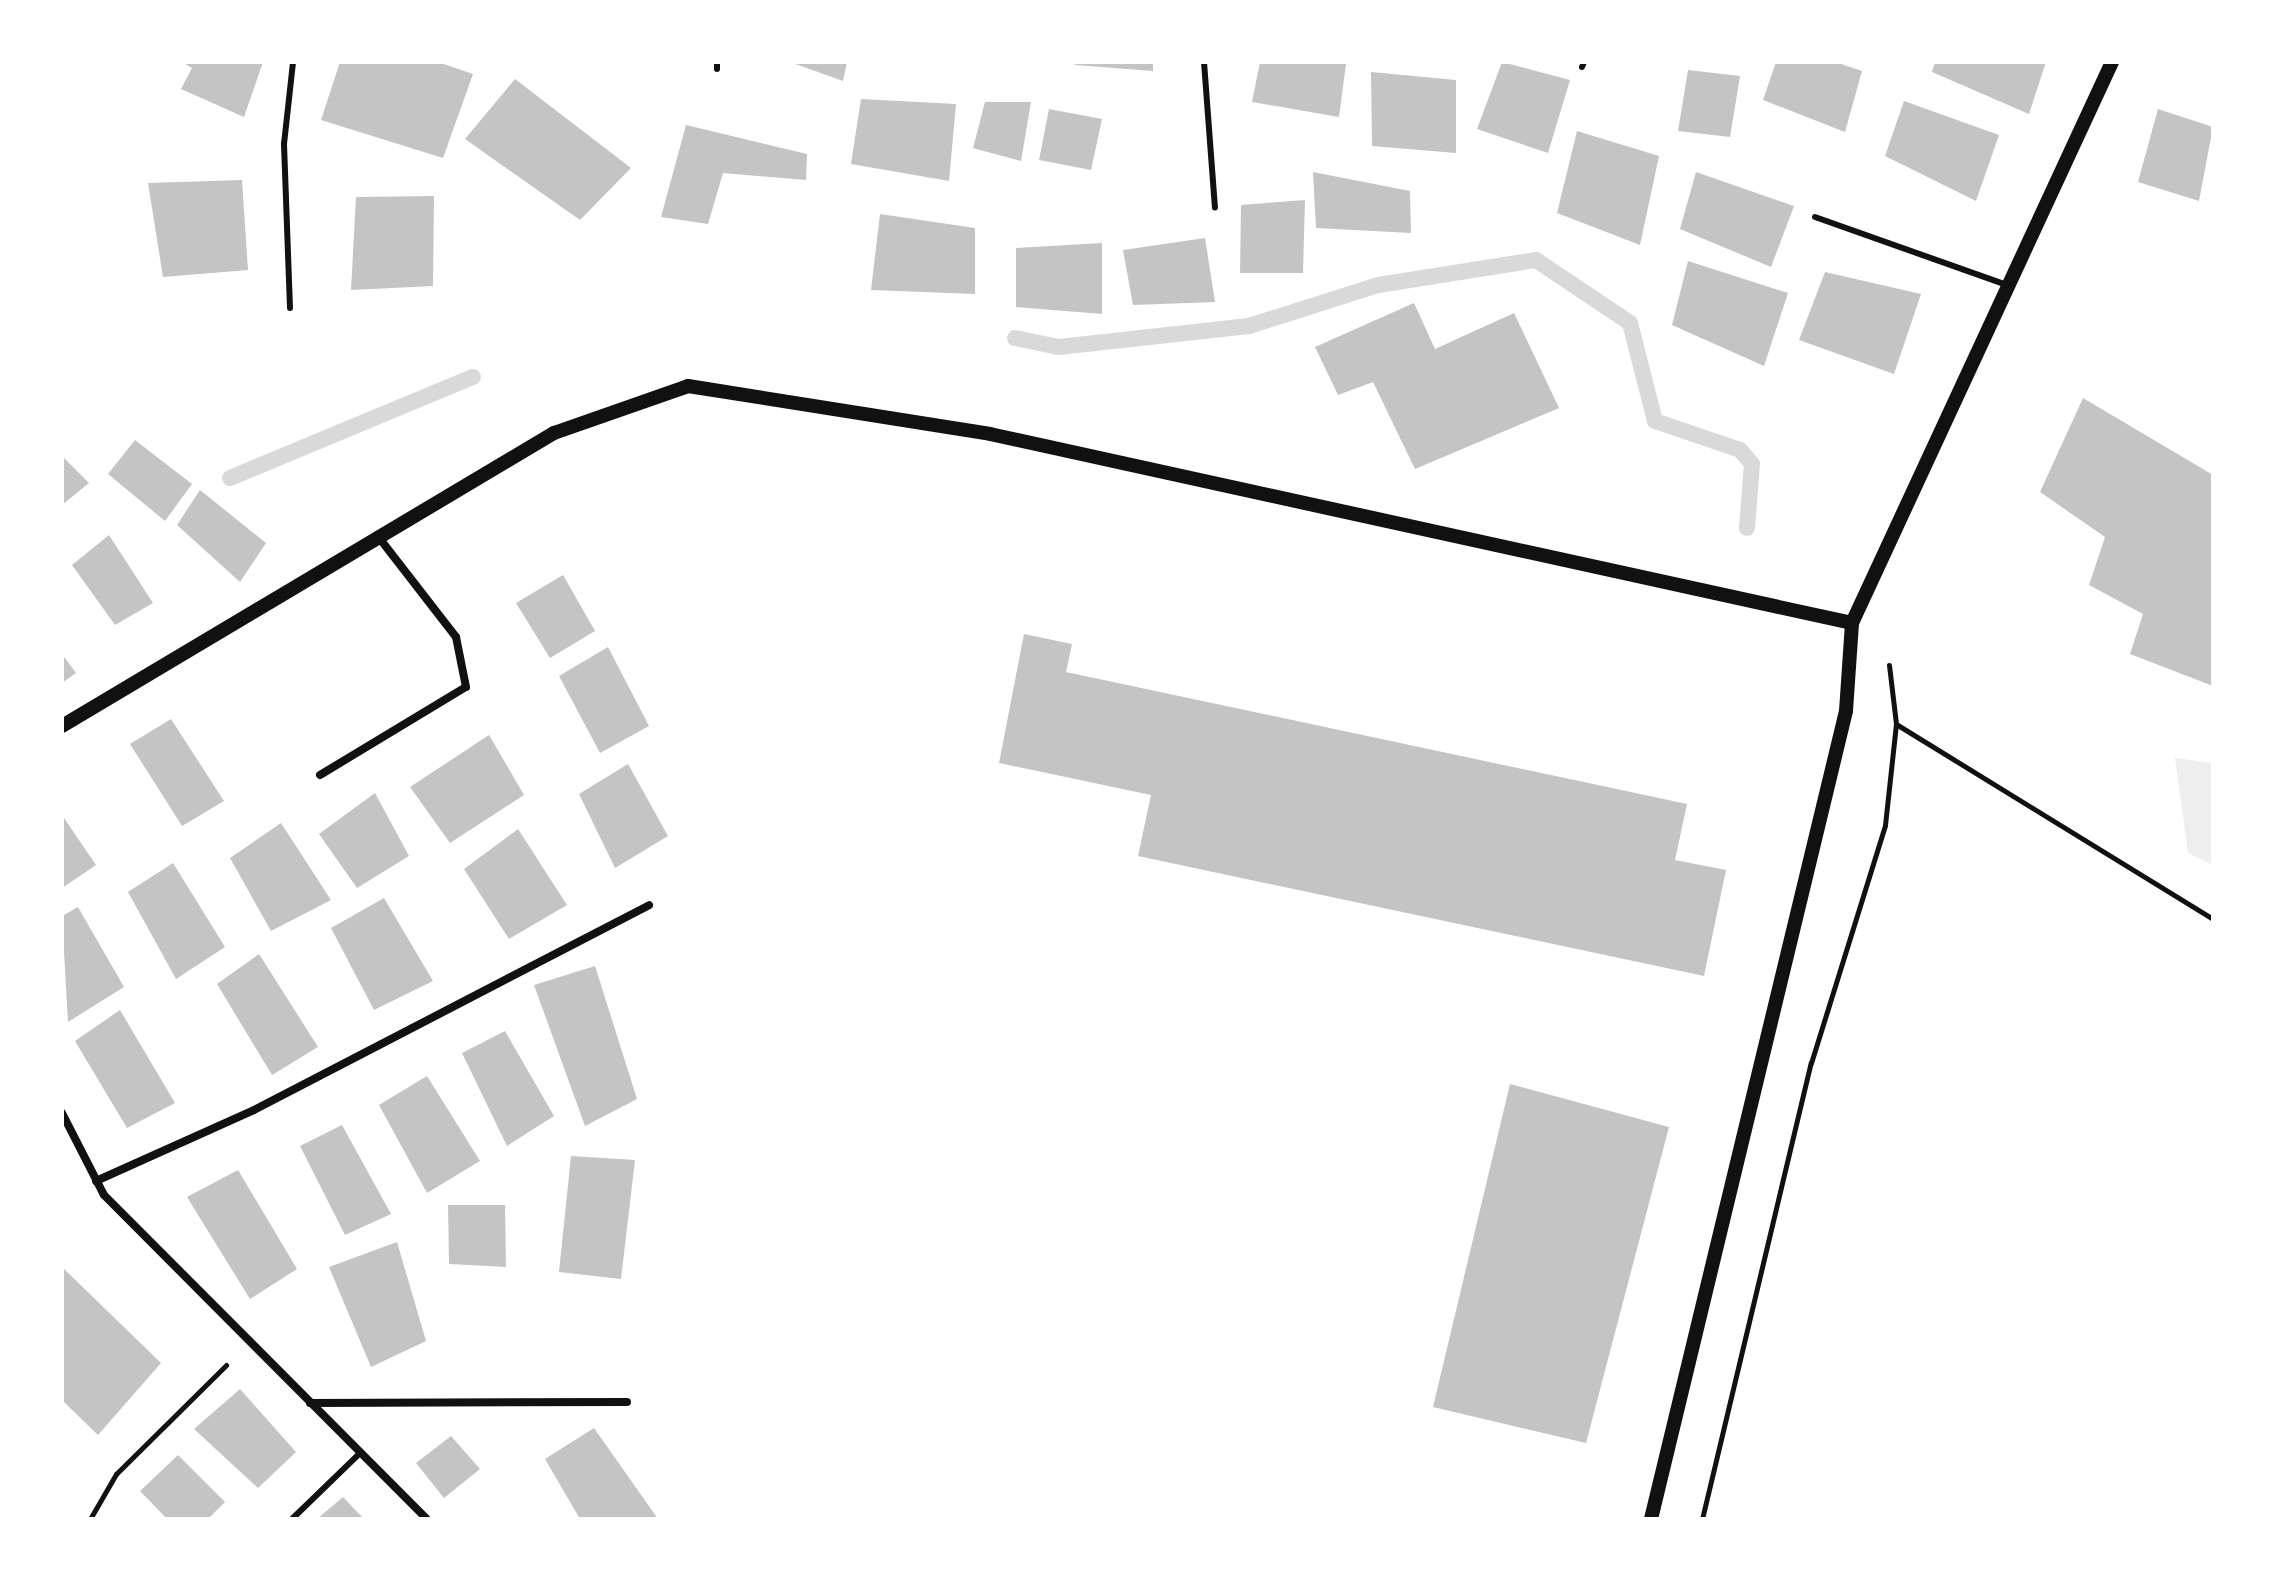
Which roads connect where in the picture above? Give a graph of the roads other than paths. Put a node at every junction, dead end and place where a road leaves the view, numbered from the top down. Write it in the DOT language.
graph roads {
  1 [pos="293,62"];
  2 [pos="1204,62"];
  3 [pos="2112,62"];
  4 [pos="1215,208"];
  5 [pos="1815,217"];
  6 [pos="2008,285"];
  7 [pos="290,308"];
  8 [pos="376,533"];
  9 [pos="1852,623"];
  10 [pos="62,726"];
  11 [pos="320,775"];
  12 [pos="649,905"];
  13 [pos="62,1113"];
  14 [pos="96,1181"];
  15 [pos="627,1402"];
  16 [pos="310,1403"];
  17 [pos="360,1453"];
  18 [pos="292,1519"];
  19 [pos="427,1519"];
  20 [pos="1651,1519"];
  1 -- 7 [label="lane"];
  2 -- 4 [label="lane"];
  3 -- 6 [label="street"];
  5 -- 6 [label="lane"];
  6 -- 9 [label="street"];
  8 -- 9 [label="street"];
  8 -- 10 [label="street"];
  8 -- 11 [label="street"];
  9 -- 20 [label="street"];
  12 -- 14 [label="street"];
  13 -- 14 [label="street"];
  14 -- 16 [label="street"];
  15 -- 16 [label="street"];
  16 -- 17 [label="street"];
  17 -- 18 [label="lane"];
  17 -- 19 [label="street"];
}
